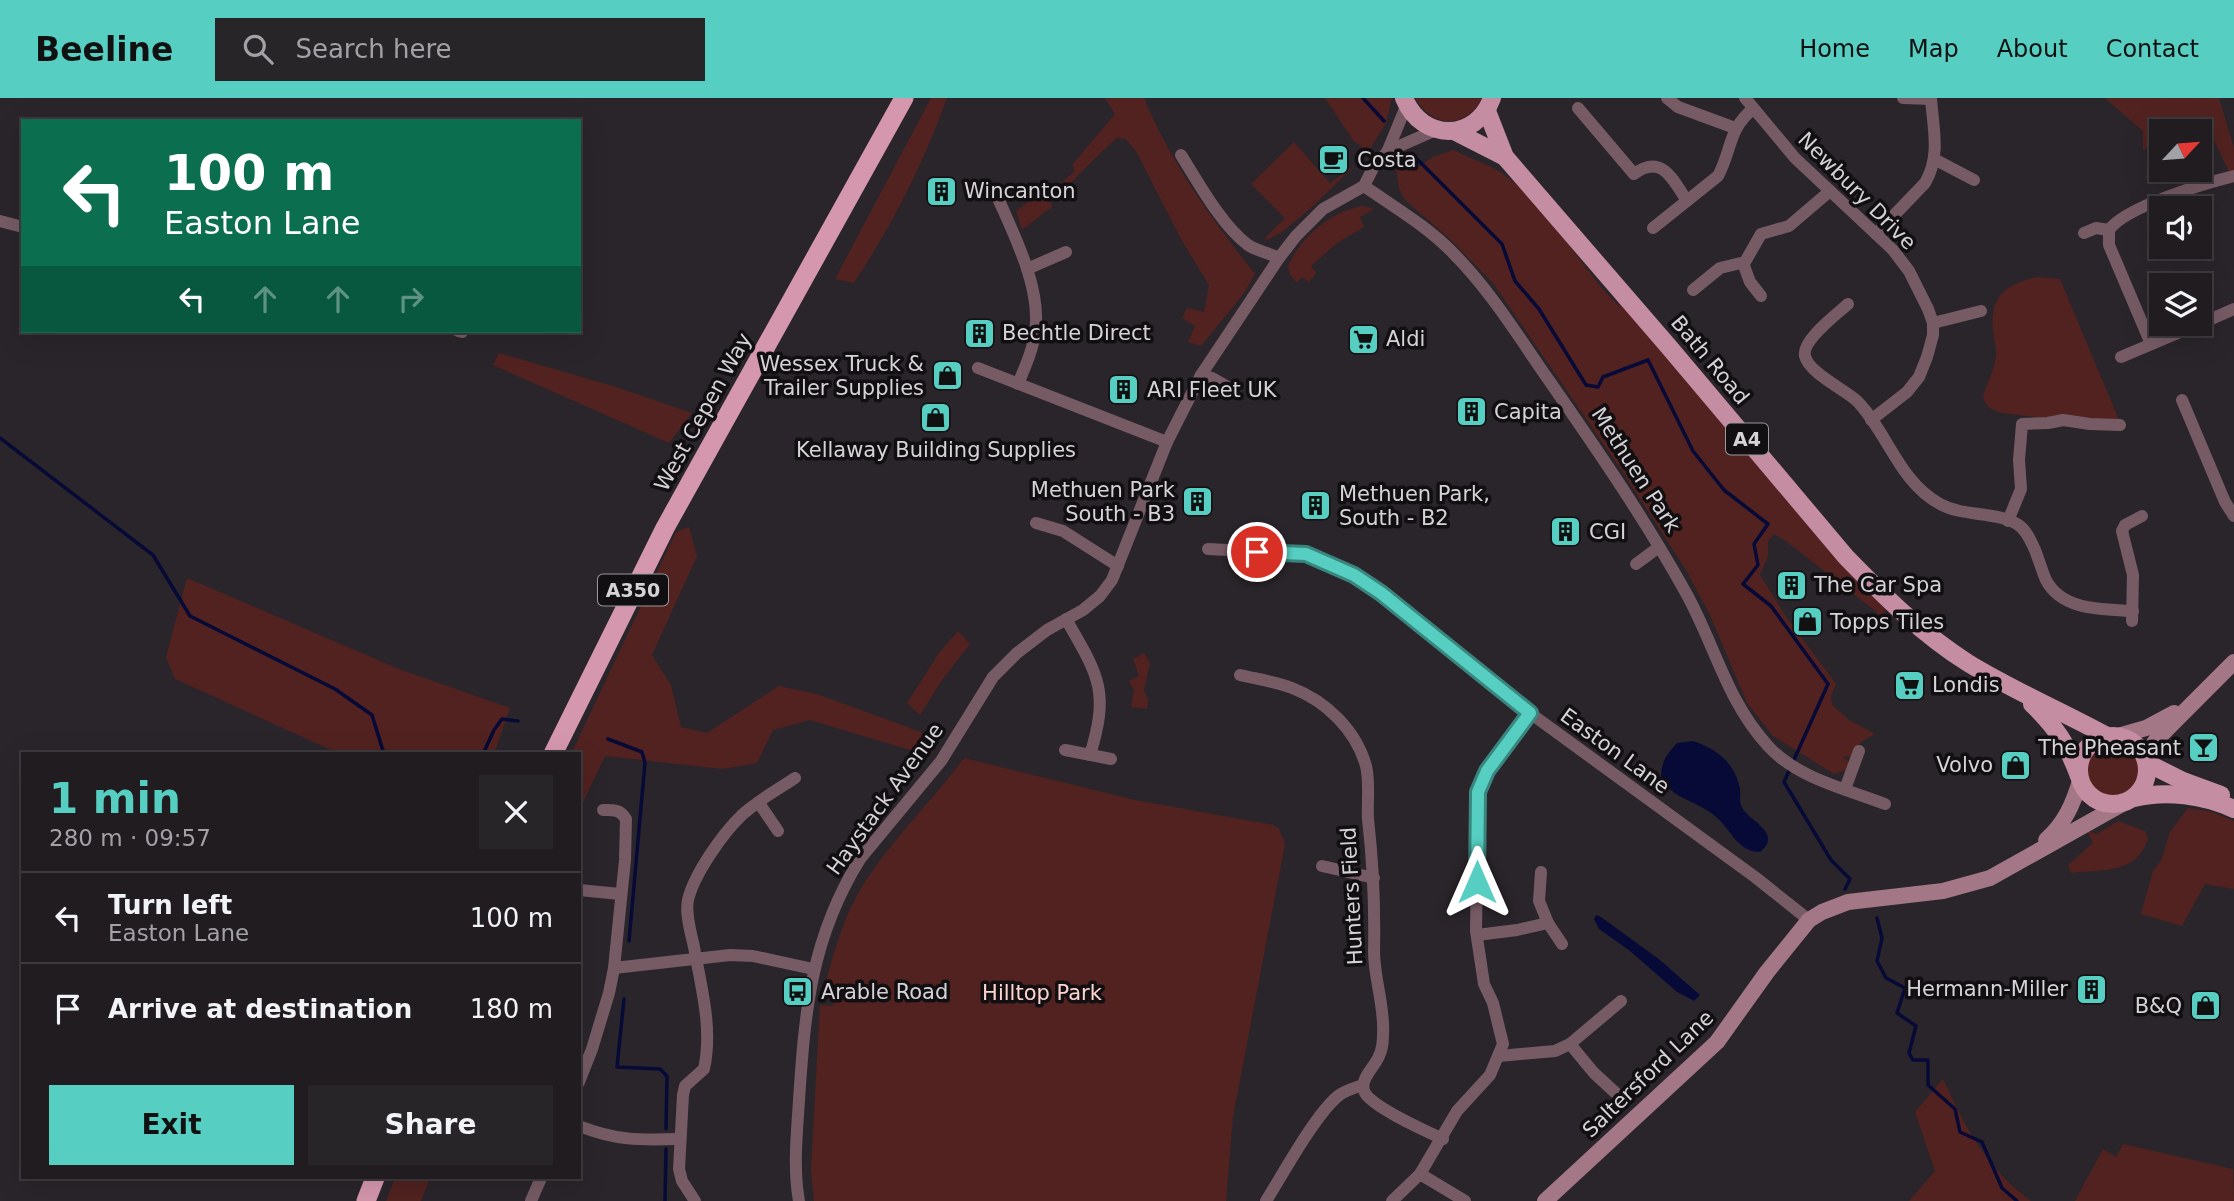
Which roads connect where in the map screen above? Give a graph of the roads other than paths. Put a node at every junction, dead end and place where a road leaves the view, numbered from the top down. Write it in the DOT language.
graph roads {
  1 [pos="904,98"];
  2 [pos="1667,98"];
  3 [pos="1745,98"];
  4 [pos="1903,98"];
  5 [pos="1931,99"];
  6 [pos="1406,101"];
  7 [pos="1489,105"];
  8 [pos="1578,108"];
  9 [pos="1754,110"];
  10 [pos="1735,128"];
  11 [pos="1436,130"];
  12 [pos="1454,131"];
  13 [pos="1388,151"];
  14 [pos="1181,155"];
  15 [pos="1505,157"];
  16 [pos="1936,160"];
  17 [pos="2234,176"];
  18 [pos="1974,180"];
  19 [pos="1364,186"];
  20 [pos="1830,191"];
  21 [pos="997,196"];
  22 [pos="1687,201"];
  23 [pos="0,221"];
  24 [pos="21,226"];
  25 [pos="1653,228"];
  26 [pos="2109,230"];
  27 [pos="2084,233"];
  28 [pos="1877,234"];
  29 [pos="1066,252"];
  30 [pos="1279,257"];
  31 [pos="1743,263"];
  32 [pos="1027,268"];
  33 [pos="1693,290"];
  34 [pos="1761,296"];
  35 [pos="1848,304"];
  36 [pos="2234,309"];
  37 [pos="1981,310"];
  38 [pos="2212,318"];
  39 [pos="1933,323"];
  40 [pos="2170,336"];
  41 [pos="2151,344"];
  42 [pos="2121,357"];
  43 [pos="978,368"];
  44 [pos="1201,375"];
  45 [pos="1018,384"];
  46 [pos="1226,386"];
  47 [pos="2189,406"];
  48 [pos="1871,420"];
  49 [pos="2120,425"];
  50 [pos="1167,442"];
  51 [pos="2142,516"];
  52 [pos="2234,516"];
  53 [pos="2008,521"];
  54 [pos="1036,523"];
  55 [pos="1659,547"];
  56 [pos="1208,549"];
  57 [pos="1636,565"];
  58 [pos="1118,566"];
  59 [pos="1066,619"];
  60 [pos="2234,662"];
  61 [pos="1240,675"];
  62 [pos="2017,689"];
  63 [pos="2190,704"];
  64 [pos="1530,713"];
  65 [pos="2113,736"];
  66 [pos="1065,750"];
  67 [pos="1859,751"];
  68 [pos="553,752"];
  69 [pos="1090,755"];
  70 [pos="1111,759"];
  71 [pos="2146,760"];
  72 [pos="794,778"];
  73 [pos="2080,778"];
  74 [pos="1845,789"];
  75 [pos="2128,801"];
  76 [pos="759,803"];
  77 [pos="2234,803"];
  78 [pos="1885,804"];
  79 [pos="2234,809"];
  80 [pos="603,810"];
  81 [pos="778,831"];
  82 [pos="2029,856"];
  83 [pos="1322,866"];
  84 [pos="1541,872"];
  85 [pos="1374,878"];
  86 [pos="581,890"];
  87 [pos="620,894"];
  88 [pos="1809,920"];
  89 [pos="1548,923"];
  90 [pos="1477,935"];
  91 [pos="1562,944"];
  92 [pos="696,959"];
  93 [pos="614,968"];
  94 [pos="813,969"];
  95 [pos="1621,1001"];
  96 [pos="1570,1044"];
  97 [pos="1499,1056"];
  98 [pos="581,1075"];
  99 [pos="1363,1085"];
  100 [pos="1619,1096"];
  101 [pos="581,1127"];
  102 [pos="679,1139"];
  103 [pos="1443,1139"];
  104 [pos="1420,1174"];
  105 [pos="375,1179"];
  106 [pos="541,1179"];
  107 [pos="366,1201"];
  108 [pos="531,1201"];
  109 [pos="695,1201"];
  110 [pos="799,1201"];
  111 [pos="1266,1201"];
  112 [pos="1392,1201"];
  113 [pos="1465,1201"];
  114 [pos="1545,1201"];
  1 -- 68 [label="highway, West Cepen Way / A350"];
  2 -- 10 [label="street"];
  3 -- 9 [label="street, Newbury Drive"];
  4 -- 5 [label="street"];
  5 -- 16 [label="street"];
  6 -- 11 [label="main road"];
  6 -- 13 [label="street"];
  7 -- 12 [label="main road"];
  7 -- 15 [label="main road, Bath Road"];
  8 -- 22 [label="street"];
  9 -- 10 [label="street"];
  9 -- 20 [label="street, Newbury Drive"];
  10 -- 22 [label="street"];
  11 -- 12 [label="main road, A4"];
  11 -- 13 [label="street"];
  12 -- 15 [label="main road, Bath Road / A4"];
  13 -- 19 [label="street"];
  14 -- 30 [label="street"];
  15 -- 62 [label="main road, Bath Road / A4"];
  16 -- 18 [label="street"];
  16 -- 28 [label="street"];
  17 -- 26 [label="street"];
  19 -- 30 [label="street"];
  19 -- 55 [label="street, Methuen Park"];
  20 -- 28 [label="street, Newbury Drive"];
  20 -- 31 [label="street"];
  21 -- 32 [label="street"];
  22 -- 25 [label="street"];
  23 -- 24 [label="street"];
  26 -- 27 [label="street"];
  26 -- 41 [label="street"];
  28 -- 39 [label="street, Newbury Drive"];
  29 -- 32 [label="street"];
  30 -- 44 [label="street"];
  31 -- 33 [label="street"];
  31 -- 34 [label="street"];
  32 -- 45 [label="street"];
  35 -- 48 [label="street"];
  36 -- 38 [label="street"];
  37 -- 39 [label="street"];
  39 -- 48 [label="street"];
  40 -- 41 [label="street"];
  41 -- 42 [label="street"];
  43 -- 45 [label="street"];
  44 -- 46 [label="street"];
  44 -- 50 [label="street"];
  45 -- 50 [label="street"];
  47 -- 52 [label="street"];
  48 -- 53 [label="street"];
  49 -- 53 [label="street"];
  50 -- 58 [label="street"];
  51 -- 53 [label="street"];
  54 -- 58 [label="street"];
  55 -- 57 [label="street"];
  55 -- 74 [label="street, Methuen Park"];
  56 -- 64 [label="street, Easton Lane"];
  58 -- 59 [label="street, Haystack Avenue"];
  59 -- 69 [label="street"];
  59 -- 94 [label="street, Haystack Avenue"];
  60 -- 63 [label="main road"];
  61 -- 85 [label="street, Hunters Field"];
  62 -- 65 [label="main road, Bath Road / A4"];
  62 -- 73 [label="main road, Bath Road / A4"];
  63 -- 65 [label="main road"];
  63 -- 71 [label="main road"];
  64 -- 88 [label="street, Easton Lane"];
  64 -- 90 [label="street"];
  65 -- 71 [label="main road"];
  65 -- 73 [label="main road"];
  66 -- 69 [label="street"];
  67 -- 74 [label="street"];
  69 -- 70 [label="street"];
  71 -- 75 [label="main road"];
  71 -- 77 [label="main road"];
  72 -- 76 [label="street"];
  73 -- 75 [label="main road"];
  73 -- 82 [label="main road, Saltersford Lane"];
  74 -- 78 [label="street, Methuen Park"];
  75 -- 79 [label="main road"];
  75 -- 82 [label="main road, Saltersford Lane"];
  76 -- 81 [label="street"];
  76 -- 92 [label="street"];
  80 -- 87 [label="street"];
  82 -- 88 [label="main road, Saltersford Lane"];
  83 -- 85 [label="street"];
  84 -- 89 [label="street"];
  85 -- 99 [label="street, Hunters Field"];
  86 -- 87 [label="street"];
  87 -- 93 [label="street"];
  88 -- 114 [label="main road, Saltersford Lane"];
  89 -- 90 [label="street"];
  89 -- 91 [label="street"];
  90 -- 97 [label="street"];
  92 -- 93 [label="street"];
  92 -- 94 [label="street"];
  92 -- 102 [label="street"];
  93 -- 98 [label="street"];
  94 -- 110 [label="street, Haystack Avenue"];
  95 -- 96 [label="street"];
  96 -- 97 [label="street"];
  96 -- 100 [label="street"];
  97 -- 103 [label="street"];
  99 -- 103 [label="street"];
  99 -- 111 [label="street"];
  101 -- 102 [label="street"];
  102 -- 109 [label="street"];
  103 -- 104 [label="street"];
  104 -- 112 [label="street"];
  104 -- 113 [label="street"];
  105 -- 107 [label="highway"];
  106 -- 108 [label="street"];
}
